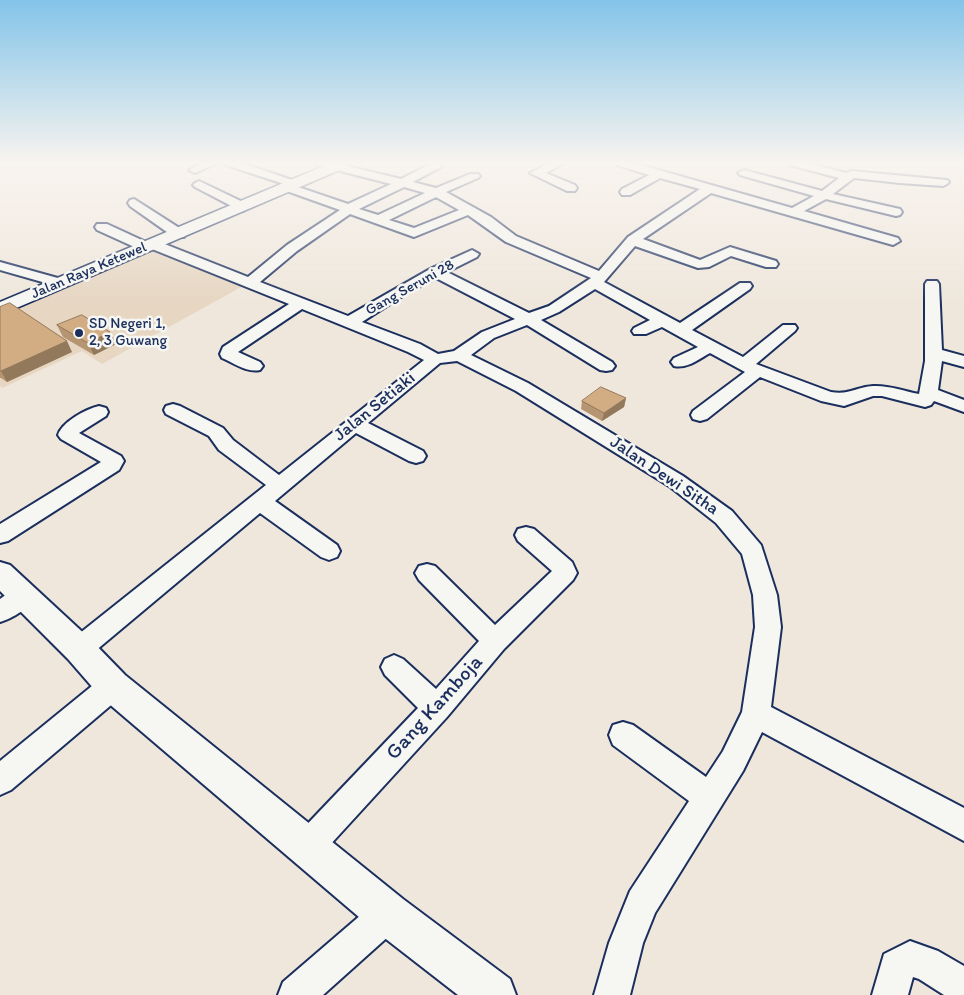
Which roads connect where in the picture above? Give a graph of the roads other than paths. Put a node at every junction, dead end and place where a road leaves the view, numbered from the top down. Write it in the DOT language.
graph roads {
  1 [pos="143,209"];
  2 [pos="235,209"];
  3 [pos="348,209"];
  4 [pos="349,209"];
  5 [pos="401,209"];
  6 [pos="679,209"];
  7 [pos="780,209"];
  8 [pos="798,209"];
  9 [pos="885,209"];
  10 [pos="470,210"];
  11 [pos="896,212"];
  12 [pos="792,213"];
  13 [pos="379,220"];
  14 [pos="102,226"];
  15 [pos="179,234"];
  16 [pos="633,240"];
  17 [pos="892,242"];
  18 [pos="149,246"];
  19 [pos="472,254"];
  20 [pos="771,264"];
  21 [pos="0,266"];
  22 [pos="435,272"];
  23 [pos="597,280"];
  24 [pos="60,283"];
  25 [pos="249,284"];
  26 [pos="932,284"];
  27 [pos="745,286"];
  28 [pos="300,302"];
  29 [pos="0,309"];
  30 [pos="528,319"];
  31 [pos="662,321"];
  32 [pos="348,323"];
  33 [pos="789,328"];
  34 [pos="640,331"];
  35 [pos="680,331"];
  36 [pos="710,347"];
  37 [pos="933,352"];
  38 [pos="447,358"];
  39 [pos="680,362"];
  40 [pos="964,362"];
  41 [pos="254,366"];
  42 [pos="606,366"];
  43 [pos="751,368"];
  44 [pos="930,392"];
  45 [pos="964,406"];
  46 [pos="173,410"];
  47 [pos="99,412"];
  48 [pos="700,415"];
  49 [pos="354,424"];
  50 [pos="416,456"];
  51 [pos="279,485"];
  52 [pos="260,502"];
  53 [pos="0,535"];
  54 [pos="526,535"];
  55 [pos="329,552"];
  56 [pos="427,573"];
  57 [pos="8,594"];
  58 [pos="495,641"];
  59 [pos="79,649"];
  60 [pos="394,667"];
  61 [pos="113,686"];
  62 [pos="437,708"];
  63 [pos="756,714"];
  64 [pos="622,735"];
  65 [pos="0,780"];
  66 [pos="708,797"];
  67 [pos="964,825"];
  68 [pos="307,847"];
  69 [pos="388,914"];
  70 [pos="964,987"];
  71 [pos="485,992"];
  72 [pos="296,995"];
  73 [pos="612,995"];
  74 [pos="890,995"];
  1 -- 15 [label="street"];
  2 -- 15 [label="main road, Jalan Raya Ketewel"];
  3 -- 25 [label="street"];
  4 -- 13 [label="street"];
  5 -- 13 [label="street"];
  6 -- 16 [label="street"];
  7 -- 12 [label="street"];
  8 -- 12 [label="street"];
  9 -- 11 [label="street"];
  10 -- 13 [label="street"];
  10 -- 23 [label="street"];
  12 -- 17 [label="street"];
  14 -- 18 [label="street, Jalan Setiaki"];
  15 -- 18 [label="main road, Jalan Raya Ketewel"];
  16 -- 20 [label="street"];
  16 -- 23 [label="street"];
  18 -- 24 [label="main road, Jalan Raya Ketewel"];
  18 -- 25 [label="street, Jalan Setiaki"];
  19 -- 22 [label="street, Gang Seruni 28"];
  21 -- 24 [label="street"];
  22 -- 30 [label="street"];
  22 -- 32 [label="street, Gang Seruni 28"];
  23 -- 30 [label="street"];
  23 -- 31 [label="street"];
  24 -- 29 [label="main road, Jalan Raya Ketewel"];
  25 -- 28 [label="street, Jalan Setiaki"];
  26 -- 37 [label="street"];
  27 -- 35 [label="street"];
  28 -- 32 [label="street, Jalan Setiaki"];
  28 -- 41 [label="street"];
  30 -- 38 [label="street"];
  30 -- 42 [label="street"];
  31 -- 34 [label="street"];
  31 -- 35 [label="street"];
  32 -- 38 [label="street, Jalan Setiaki"];
  33 -- 43 [label="street"];
  35 -- 36 [label="street"];
  36 -- 39 [label="street"];
  36 -- 43 [label="street"];
  37 -- 40 [label="street"];
  37 -- 44 [label="street"];
  38 -- 49 [label="street, Jalan Setiaki"];
  38 -- 63 [label="street, Jalan Dewi Sitha"];
  43 -- 44 [label="street"];
  43 -- 48 [label="street"];
  44 -- 45 [label="street"];
  46 -- 51 [label="street"];
  47 -- 53 [label="street"];
  49 -- 50 [label="street"];
  49 -- 51 [label="street, Jalan Setiaki"];
  51 -- 52 [label="street, Jalan Setiaki"];
  52 -- 55 [label="street"];
  52 -- 59 [label="street, Jalan Setiaki"];
  54 -- 58 [label="street, Gang Kamboja"];
  56 -- 58 [label="street"];
  57 -- 59 [label="street"];
  58 -- 62 [label="street, Gang Kamboja"];
  59 -- 61 [label="street"];
  60 -- 62 [label="street"];
  61 -- 65 [label="street"];
  61 -- 68 [label="street"];
  62 -- 68 [label="street, Gang Kamboja"];
  63 -- 66 [label="street, Jalan Dewi Sitha"];
  63 -- 67 [label="street"];
  64 -- 66 [label="street"];
  66 -- 73 [label="street, Jalan Dewi Sitha"];
  68 -- 69 [label="street"];
  69 -- 71 [label="street"];
  69 -- 72 [label="street"];
  70 -- 74 [label="street"];
}
